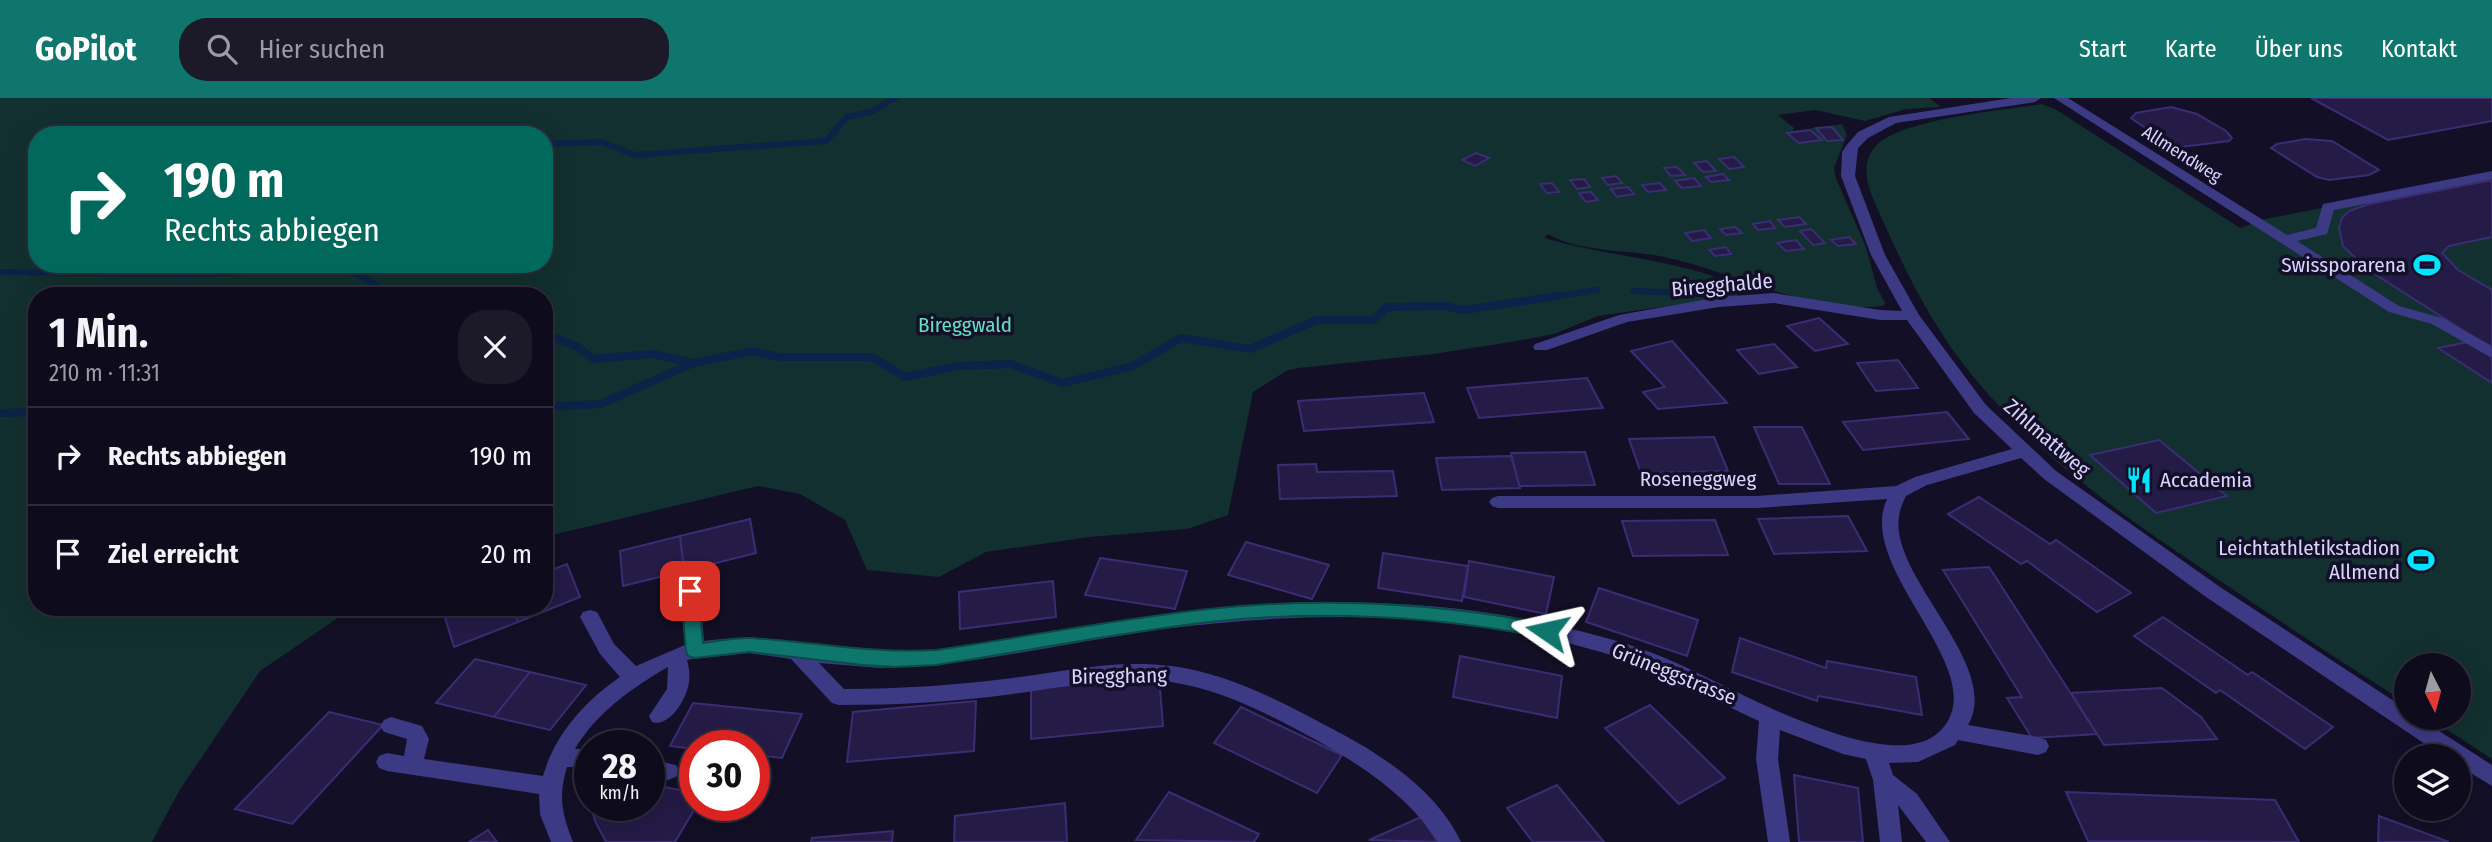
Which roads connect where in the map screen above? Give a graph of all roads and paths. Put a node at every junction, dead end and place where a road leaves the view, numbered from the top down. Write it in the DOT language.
graph roads {
  1 [pos="2035,98"];
  2 [pos="2060,98"];
  3 [pos="2492,175"];
  4 [pos="2284,240"];
  5 [pos="1912,316"];
  6 [pos="1541,347"];
  7 [pos="2492,353"];
  8 [pos="2024,451"];
  9 [pos="1899,492"];
  10 [pos="1498,502"];
  11 [pos="690,591"];
  12 [pos="590,617"];
  13 [pos="796,651"];
  14 [pos="686,654"];
  15 [pos="633,677"];
  16 [pos="659,716"];
  17 [pos="1770,716"];
  18 [pos="391,726"];
  19 [pos="1954,731"];
  20 [pos="2038,747"];
  21 [pos="1875,754"];
  22 [pos="559,758"];
  23 [pos="574,758"];
  24 [pos="387,762"];
  25 [pos="412,766"];
  26 [pos="2492,777"];
  27 [pos="1884,780"];
  28 [pos="551,785"];
  29 [pos="562,842"];
  30 [pos="1450,842"];
  31 [pos="1779,842"];
  32 [pos="1891,842"];
  33 [pos="1939,842"];
  1 -- 5 [label="street, Zihlmattweg"];
  2 -- 4 [label="street, Allmendweg"];
  3 -- 4 [label="street"];
  4 -- 7 [label="street, Allmendweg"];
  5 -- 6 [label="street, Biregghalde"];
  5 -- 8 [label="street, Zihlmattweg"];
  8 -- 9 [label="street"];
  8 -- 26 [label="street, Zihlmattweg"];
  9 -- 10 [label="street, Roseneggweg"];
  9 -- 19 [label="street"];
  11 -- 14 [label="street"];
  12 -- 15 [label="street"];
  13 -- 14 [label="street, Grüneggstrasse"];
  13 -- 17 [label="street, Grüneggstrasse"];
  13 -- 30 [label="street, Biregghang"];
  14 -- 15 [label="street, Grüneggstrasse"];
  14 -- 16 [label="street"];
  15 -- 22 [label="street, Grüneggstrasse"];
  17 -- 21 [label="street, Grüneggstrasse"];
  17 -- 31 [label="street"];
  18 -- 25 [label="street"];
  19 -- 20 [label="street"];
  19 -- 21 [label="street, Grüneggstrasse"];
  21 -- 27 [label="street"];
  22 -- 23 [label="street"];
  22 -- 28 [label="street, Grüneggstrasse"];
  24 -- 25 [label="street"];
  25 -- 28 [label="street"];
  27 -- 32 [label="street"];
  27 -- 33 [label="street"];
  28 -- 29 [label="street, Grüneggstrasse"];
}
